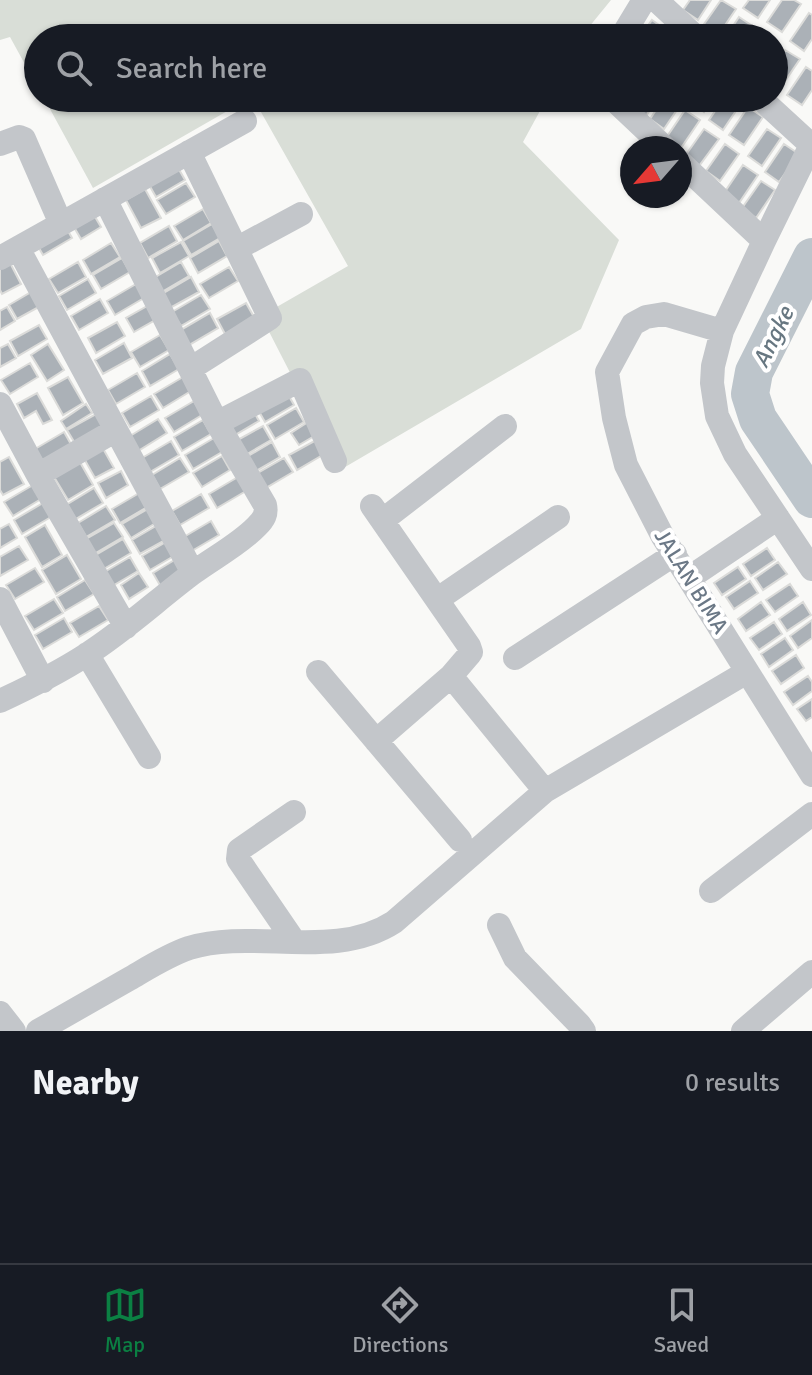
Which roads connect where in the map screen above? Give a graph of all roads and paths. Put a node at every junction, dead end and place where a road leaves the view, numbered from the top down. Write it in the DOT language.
graph roads {
  1 [pos="644,0"];
  2 [pos="656,0"];
  3 [pos="629,24"];
  4 [pos="682,24"];
  5 [pos="627,112"];
  6 [pos="776,112"];
  7 [pos="245,121"];
  8 [pos="652,136"];
  9 [pos="0,144"];
  10 [pos="811,144"];
  11 [pos="189,152"];
  12 [pos="692,173"];
  13 [pos="105,199"];
  14 [pos="301,214"];
  15 [pos="61,224"];
  16 [pos="764,241"];
  17 [pos="236,249"];
  18 [pos="9,253"];
  19 [pos="722,331"];
  20 [pos="190,369"];
  21 [pos="0,404"];
  22 [pos="217,423"];
  23 [pos="505,426"];
  24 [pos="116,430"];
  25 [pos="335,461"];
  26 [pos="38,475"];
  27 [pos="558,517"];
  28 [pos="778,518"];
  29 [pos="675,554"];
  30 [pos="812,569"];
  31 [pos="193,573"];
  32 [pos="689,578"];
  33 [pos="0,599"];
  34 [pos="438,599"];
  35 [pos="126,627"];
  36 [pos="87,654"];
  37 [pos="515,658"];
  38 [pos="318,672"];
  39 [pos="747,672"];
  40 [pos="451,676"];
  41 [pos="43,681"];
  42 [pos="0,701"];
  43 [pos="376,741"];
  44 [pos="149,757"];
  45 [pos="812,775"];
  46 [pos="545,791"];
  47 [pos="294,812"];
  48 [pos="812,814"];
  49 [pos="460,840"];
  50 [pos="711,891"];
  51 [pos="499,925"];
  52 [pos="294,941"];
  53 [pos="812,972"];
  54 [pos="0,1013"];
  55 [pos="14,1031"];
  56 [pos="38,1031"];
  57 [pos="584,1031"];
  58 [pos="743,1031"];
  1 -- 3 [label="street"];
  2 -- 4 [label="street"];
  5 -- 8 [label="street"];
  6 -- 10 [label="street"];
  7 -- 11 [label="street"];
  9 -- 15 [label="street"];
  10 -- 16 [label="street"];
  11 -- 13 [label="street"];
  11 -- 17 [label="street"];
  12 -- 16 [label="street"];
  13 -- 15 [label="street"];
  13 -- 20 [label="street"];
  14 -- 17 [label="street"];
  15 -- 18 [label="street"];
  16 -- 19 [label="street"];
  17 -- 20 [label="street"];
  18 -- 24 [label="street"];
  19 -- 28 [label="street"];
  19 -- 29 [label="street, JALAN BIMA"];
  20 -- 22 [label="street"];
  21 -- 26 [label="street"];
  22 -- 25 [label="street"];
  22 -- 31 [label="street"];
  23 -- 34 [label="street"];
  24 -- 26 [label="street"];
  24 -- 31 [label="street"];
  26 -- 35 [label="street"];
  27 -- 34 [label="street"];
  28 -- 30 [label="street"];
  28 -- 32 [label="street"];
  29 -- 32 [label="street, JALAN BIMA"];
  29 -- 37 [label="street"];
  31 -- 35 [label="street"];
  32 -- 39 [label="street, JALAN BIMA"];
  33 -- 41 [label="street"];
  34 -- 40 [label="street"];
  35 -- 36 [label="street"];
  36 -- 41 [label="street"];
  36 -- 44 [label="street"];
  38 -- 43 [label="street"];
  39 -- 45 [label="street, JALAN BIMA"];
  39 -- 46 [label="street"];
  40 -- 43 [label="street"];
  40 -- 46 [label="street"];
  41 -- 42 [label="street"];
  43 -- 49 [label="street"];
  46 -- 52 [label="street"];
  47 -- 52 [label="street"];
  48 -- 50 [label="street"];
  51 -- 57 [label="street"];
  52 -- 56 [label="street"];
  53 -- 58 [label="street"];
  54 -- 55 [label="street"];
}
